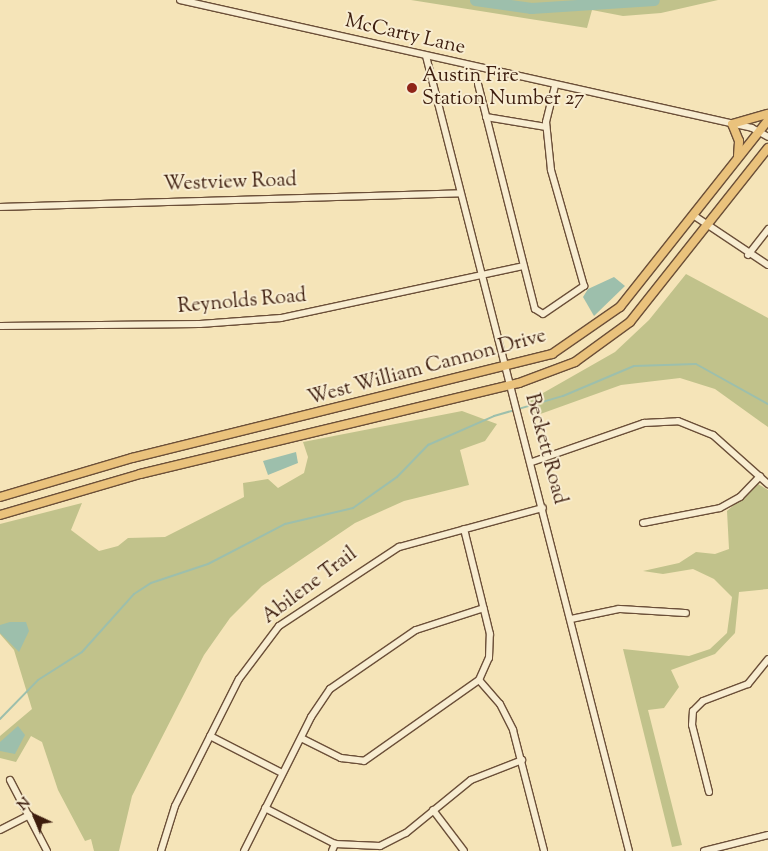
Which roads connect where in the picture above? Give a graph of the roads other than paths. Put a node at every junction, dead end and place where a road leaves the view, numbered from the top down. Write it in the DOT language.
graph roads {
  1 [pos="180,0"];
  2 [pos="426,56"];
  3 [pos="478,84"];
  4 [pos="557,86"];
  5 [pos="768,114"];
  6 [pos="486,117"];
  7 [pos="768,120"];
  8 [pos="732,124"];
  9 [pos="546,127"];
  10 [pos="758,131"];
  11 [pos="768,137"];
  12 [pos="768,148"];
  13 [pos="736,162"];
  14 [pos="460,193"];
  15 [pos="0,207"];
  16 [pos="693,215"];
  17 [pos="707,226"];
  18 [pos="768,229"];
  19 [pos="748,255"];
  20 [pos="523,264"];
  21 [pos="768,265"];
  22 [pos="483,277"];
  23 [pos="0,326"];
  24 [pos="507,368"];
  25 [pos="511,385"];
  26 [pos="532,462"];
  27 [pos="760,476"];
  28 [pos="768,484"];
  29 [pos="0,497"];
  30 [pos="543,508"];
  31 [pos="0,515"];
  32 [pos="643,523"];
  33 [pos="464,529"];
  34 [pos="484,608"];
  35 [pos="686,613"];
  36 [pos="571,619"];
  37 [pos="768,659"];
  38 [pos="479,680"];
  39 [pos="210,736"];
  40 [pos="300,738"];
  41 [pos="522,760"];
  42 [pos="282,773"];
  43 [pos="10,780"];
  44 [pos="709,792"];
  45 [pos="265,808"];
  46 [pos="433,810"];
  47 [pos="29,815"];
  48 [pos="0,830"];
  49 [pos="768,835"];
  50 [pos="335,844"];
  51 [pos="380,848"];
  52 [pos="48,851"];
  53 [pos="161,851"];
  54 [pos="244,851"];
  55 [pos="332,851"];
  56 [pos="464,851"];
  57 [pos="544,851"];
  58 [pos="629,851"];
  59 [pos="704,851"];
  1 -- 2 [label="street, McCarty Lane"];
  2 -- 4 [label="street, McCarty Lane"];
  2 -- 14 [label="street, Beckett Road"];
  3 -- 6 [label="street"];
  4 -- 8 [label="street, McCarty Lane"];
  4 -- 9 [label="street"];
  5 -- 8 [label="main road"];
  6 -- 9 [label="street"];
  6 -- 20 [label="street"];
  7 -- 10 [label="main road, West William Cannon Drive"];
  8 -- 10 [label="street, McCarty Lane"];
  8 -- 13 [label="main road"];
  9 -- 20 [label="street"];
  10 -- 11 [label="street, McCarty Lane"];
  10 -- 13 [label="main road, West William Cannon Drive"];
  12 -- 17 [label="main road, West William Cannon Drive"];
  13 -- 16 [label="main road, West William Cannon Drive"];
  14 -- 15 [label="street, Westview Road"];
  14 -- 22 [label="street, Beckett Road"];
  16 -- 17 [label="street"];
  16 -- 24 [label="main road, West William Cannon Drive"];
  17 -- 19 [label="street"];
  17 -- 25 [label="main road, West William Cannon Drive"];
  18 -- 19 [label="street"];
  19 -- 21 [label="street"];
  20 -- 22 [label="street, Reynolds Road"];
  22 -- 23 [label="street, Reynolds Road"];
  22 -- 24 [label="street, Beckett Road"];
  24 -- 25 [label="street, Beckett Road"];
  24 -- 29 [label="main road, West William Cannon Drive"];
  25 -- 26 [label="street, Beckett Road"];
  25 -- 31 [label="main road, West William Cannon Drive"];
  26 -- 27 [label="street"];
  26 -- 30 [label="street, Beckett Road"];
  27 -- 28 [label="street"];
  27 -- 32 [label="street"];
  30 -- 33 [label="street, Abilene Trail"];
  30 -- 36 [label="street, Beckett Road"];
  33 -- 34 [label="street"];
  33 -- 39 [label="street, Abilene Trail"];
  34 -- 38 [label="street"];
  34 -- 40 [label="street"];
  35 -- 36 [label="street"];
  36 -- 58 [label="street, Beckett Road"];
  37 -- 44 [label="street"];
  38 -- 40 [label="street"];
  38 -- 41 [label="street"];
  39 -- 42 [label="street"];
  39 -- 53 [label="street, Abilene Trail"];
  40 -- 42 [label="street"];
  41 -- 46 [label="street"];
  41 -- 57 [label="street"];
  42 -- 45 [label="street"];
  43 -- 47 [label="street"];
  45 -- 50 [label="street"];
  45 -- 54 [label="street"];
  46 -- 51 [label="street"];
  46 -- 56 [label="street"];
  47 -- 48 [label="street"];
  47 -- 52 [label="street"];
  49 -- 59 [label="street"];
  50 -- 51 [label="street"];
  50 -- 55 [label="street"];
}
